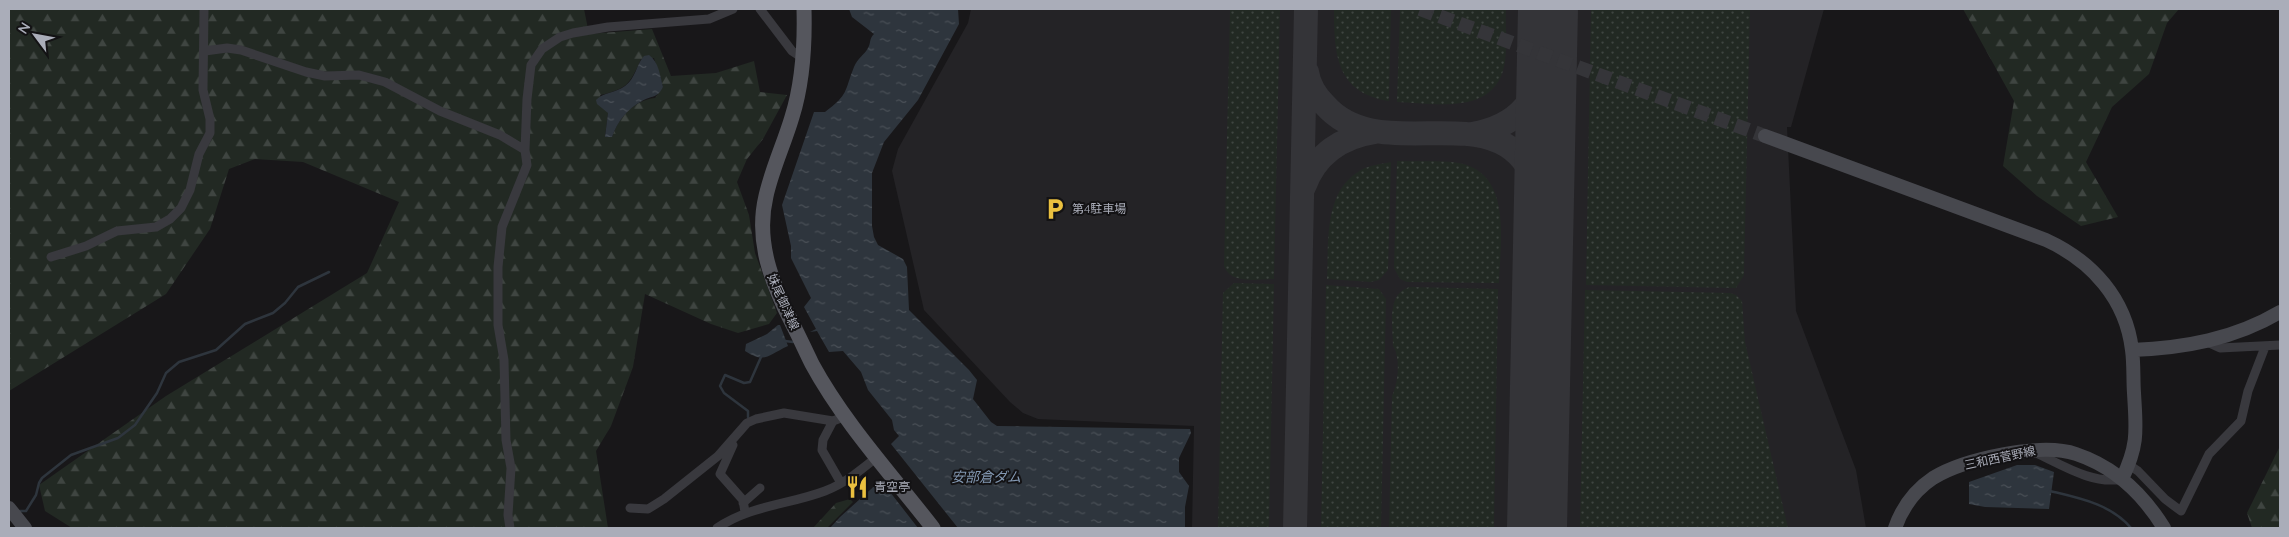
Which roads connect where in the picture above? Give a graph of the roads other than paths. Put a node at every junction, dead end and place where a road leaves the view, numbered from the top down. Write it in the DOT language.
graph roads {
  1 [pos="204,9"];
  2 [pos="733,9"];
  3 [pos="760,9"];
  4 [pos="804,9"];
  5 [pos="205,51"];
  6 [pos="804,59"];
  7 [pos="1765,136"];
  8 [pos="525,150"];
  9 [pos="51,256"];
  10 [pos="2280,312"];
  11 [pos="2207,342"];
  12 [pos="2280,345"];
  13 [pos="2265,347"];
  14 [pos="2132,350"];
  15 [pos="839,418"];
  16 [pos="737,436"];
  17 [pos="877,457"];
  18 [pos="2129,465"];
  19 [pos="2122,478"];
  20 [pos="841,483"];
  21 [pos="760,488"];
  22 [pos="743,503"];
  23 [pos="630,508"];
  24 [pos="10,510"];
  25 [pos="745,512"];
  26 [pos="25,528"];
  27 [pos="510,528"];
  28 [pos="717,528"];
  29 [pos="933,528"];
  30 [pos="1895,528"];
  31 [pos="2164,528"];
  1 -- 5 [label="street"];
  2 -- 8 [label="street"];
  3 -- 6 [label="street"];
  4 -- 6 [label="main road, 妹尾御津線"];
  5 -- 8 [label="street"];
  5 -- 9 [label="street"];
  6 -- 15 [label="main road, 妹尾御津線"];
  7 -- 14 [label="street"];
  8 -- 27 [label="street"];
  10 -- 11 [label="street"];
  11 -- 13 [label="street"];
  11 -- 14 [label="street"];
  12 -- 13 [label="street"];
  13 -- 18 [label="street"];
  14 -- 18 [label="street"];
  15 -- 16 [label="street"];
  15 -- 17 [label="main road, 妹尾御津線"];
  15 -- 20 [label="street"];
  16 -- 22 [label="street"];
  16 -- 23 [label="street"];
  17 -- 20 [label="street"];
  17 -- 29 [label="main road, 妹尾御津線"];
  18 -- 19 [label="street"];
  19 -- 30 [label="street, 三和西菅野線"];
  19 -- 31 [label="street, 三和西菅野線"];
  20 -- 25 [label="street"];
  21 -- 22 [label="street"];
  22 -- 25 [label="street"];
  24 -- 26 [label="street"];
  25 -- 28 [label="street"];
}
